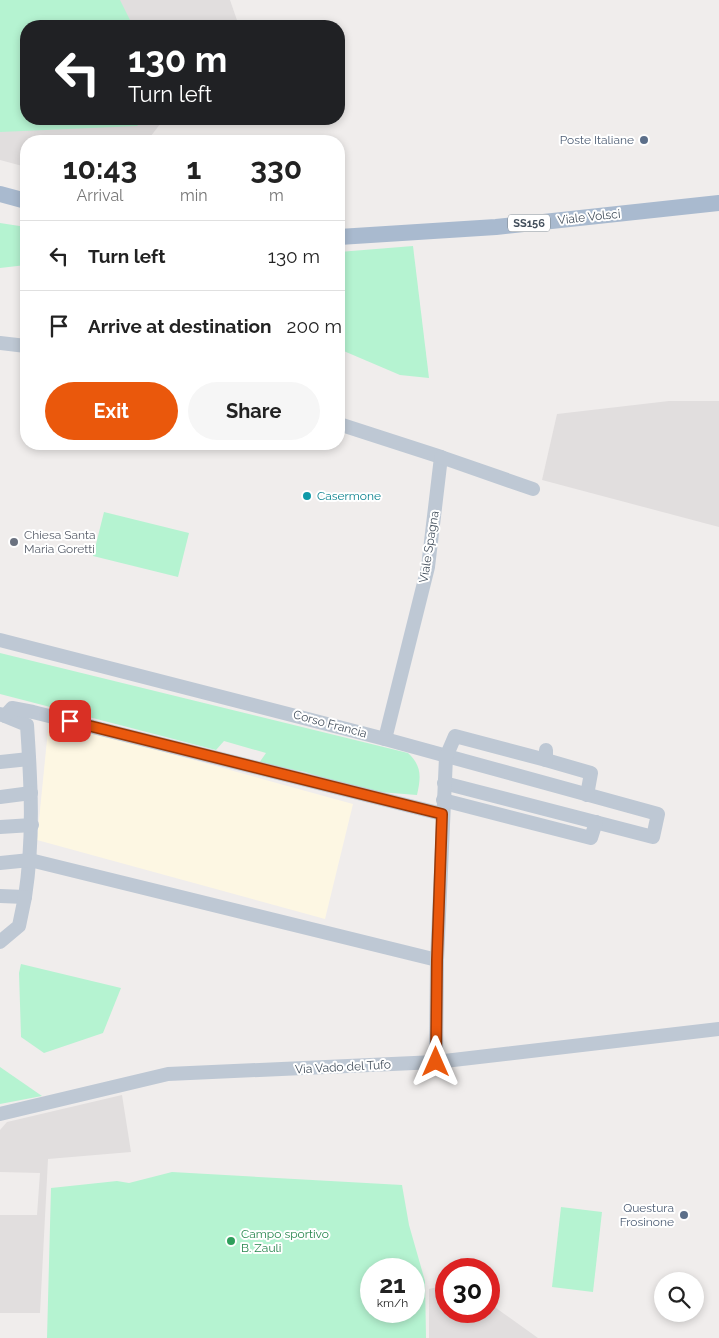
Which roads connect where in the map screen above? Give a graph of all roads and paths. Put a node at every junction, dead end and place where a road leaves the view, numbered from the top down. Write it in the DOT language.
graph roads {
  1 [pos="0,194"];
  2 [pos="20,199"];
  3 [pos="719,203"];
  4 [pos="345,236"];
  5 [pos="0,343"];
  6 [pos="20,345"];
  7 [pos="345,426"];
  8 [pos="441,457"];
  9 [pos="533,489"];
  10 [pos="0,640"];
  11 [pos="3,715"];
  12 [pos="385,739"];
  13 [pos="446,758"];
  14 [pos="29,759"];
  15 [pos="0,762"];
  16 [pos="444,783"];
  17 [pos="31,793"];
  18 [pos="587,794"];
  19 [pos="0,796"];
  20 [pos="443,807"];
  21 [pos="596,822"];
  22 [pos="32,824"];
  23 [pos="0,827"];
  24 [pos="30,860"];
  25 [pos="0,863"];
  26 [pos="0,896"];
  27 [pos="25,897"];
  28 [pos="0,942"];
  29 [pos="437,960"];
  30 [pos="719,1029"];
  31 [pos="436,1062"];
  32 [pos="0,1114"];
  1 -- 2 [label="main road"];
  3 -- 4 [label="main road, Viale Volsci / SS156"];
  5 -- 6 [label="street"];
  7 -- 8 [label="street"];
  8 -- 9 [label="street"];
  8 -- 12 [label="street, Viale Spagna"];
  10 -- 12 [label="street, Corso Francia"];
  11 -- 14 [label="street"];
  11 -- 20 [label="street"];
  12 -- 13 [label="street, Corso Francia"];
  13 -- 16 [label="street"];
  13 -- 18 [label="street, Corso Francia"];
  13 -- 18 [label="street"];
  14 -- 15 [label="street"];
  14 -- 17 [label="street"];
  16 -- 20 [label="street"];
  16 -- 21 [label="street"];
  17 -- 19 [label="street"];
  17 -- 22 [label="street"];
  18 -- 21 [label="street, Corso Francia"];
  20 -- 21 [label="street"];
  20 -- 29 [label="street"];
  22 -- 23 [label="street"];
  22 -- 24 [label="street"];
  24 -- 25 [label="street"];
  24 -- 27 [label="street"];
  24 -- 29 [label="street"];
  26 -- 27 [label="street"];
  27 -- 28 [label="street"];
  29 -- 31 [label="street"];
  30 -- 31 [label="street, Via Vado del Tufo"];
  31 -- 32 [label="street, Via Vado del Tufo"];
}
